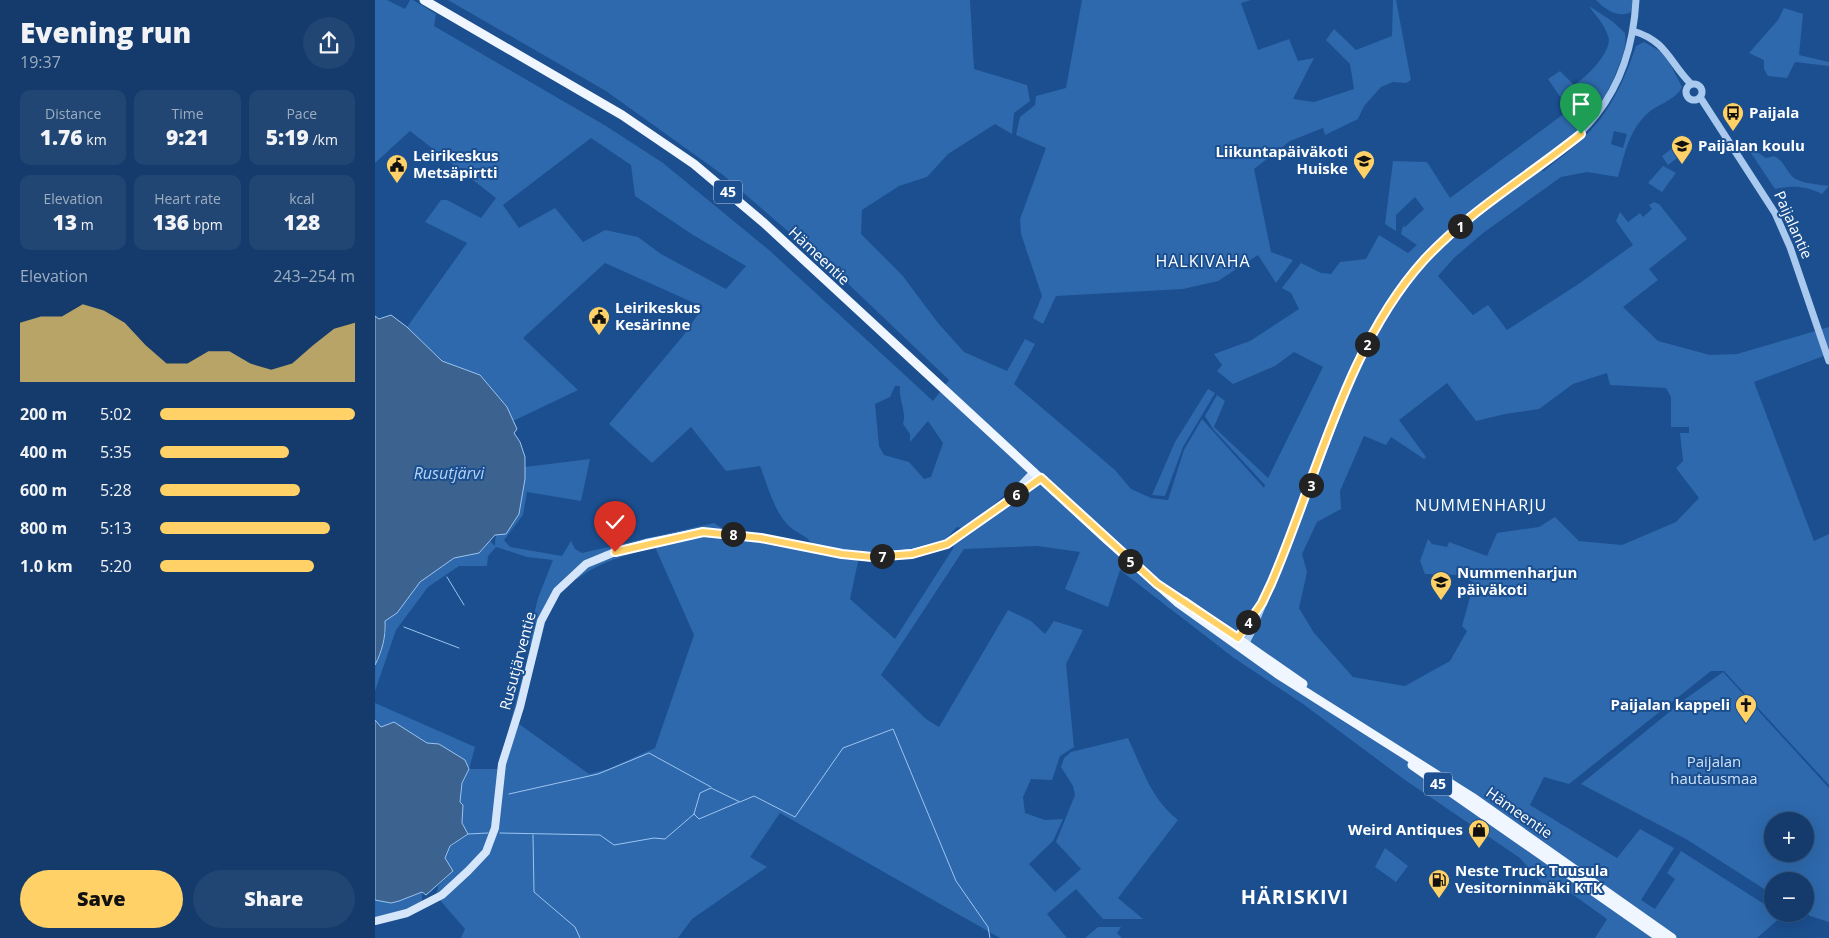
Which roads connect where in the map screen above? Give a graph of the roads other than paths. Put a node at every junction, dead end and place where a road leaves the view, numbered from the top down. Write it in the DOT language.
graph roads {
  1 [pos="424,0"];
  2 [pos="1636,0"];
  3 [pos="1633,31"];
  4 [pos="1689,86"];
  5 [pos="1698,98"];
  6 [pos="1829,361"];
  7 [pos="1037,475"];
  8 [pos="1241,642"];
  9 [pos="1343,715"];
  10 [pos="375,921"];
  11 [pos="1660,938"];
  12 [pos="1672,938"];
  1 -- 7 [label="main road, Hämeentie / 45"];
  2 -- 3 [label="street"];
  3 -- 4 [label="street"];
  3 -- 8 [label="street"];
  4 -- 5 [label="street"];
  4 -- 5 [label="street"];
  5 -- 6 [label="street, Paijalantie"];
  7 -- 8 [label="main road, Hämeentie / 45"];
  7 -- 10 [label="main road, Rusutjärventie"];
  8 -- 9 [label="main road, Hämeentie / 45"];
  9 -- 11 [label="main road, Hämeentie / 45"];
  9 -- 12 [label="main road, Hämeentie / 45"];
}
